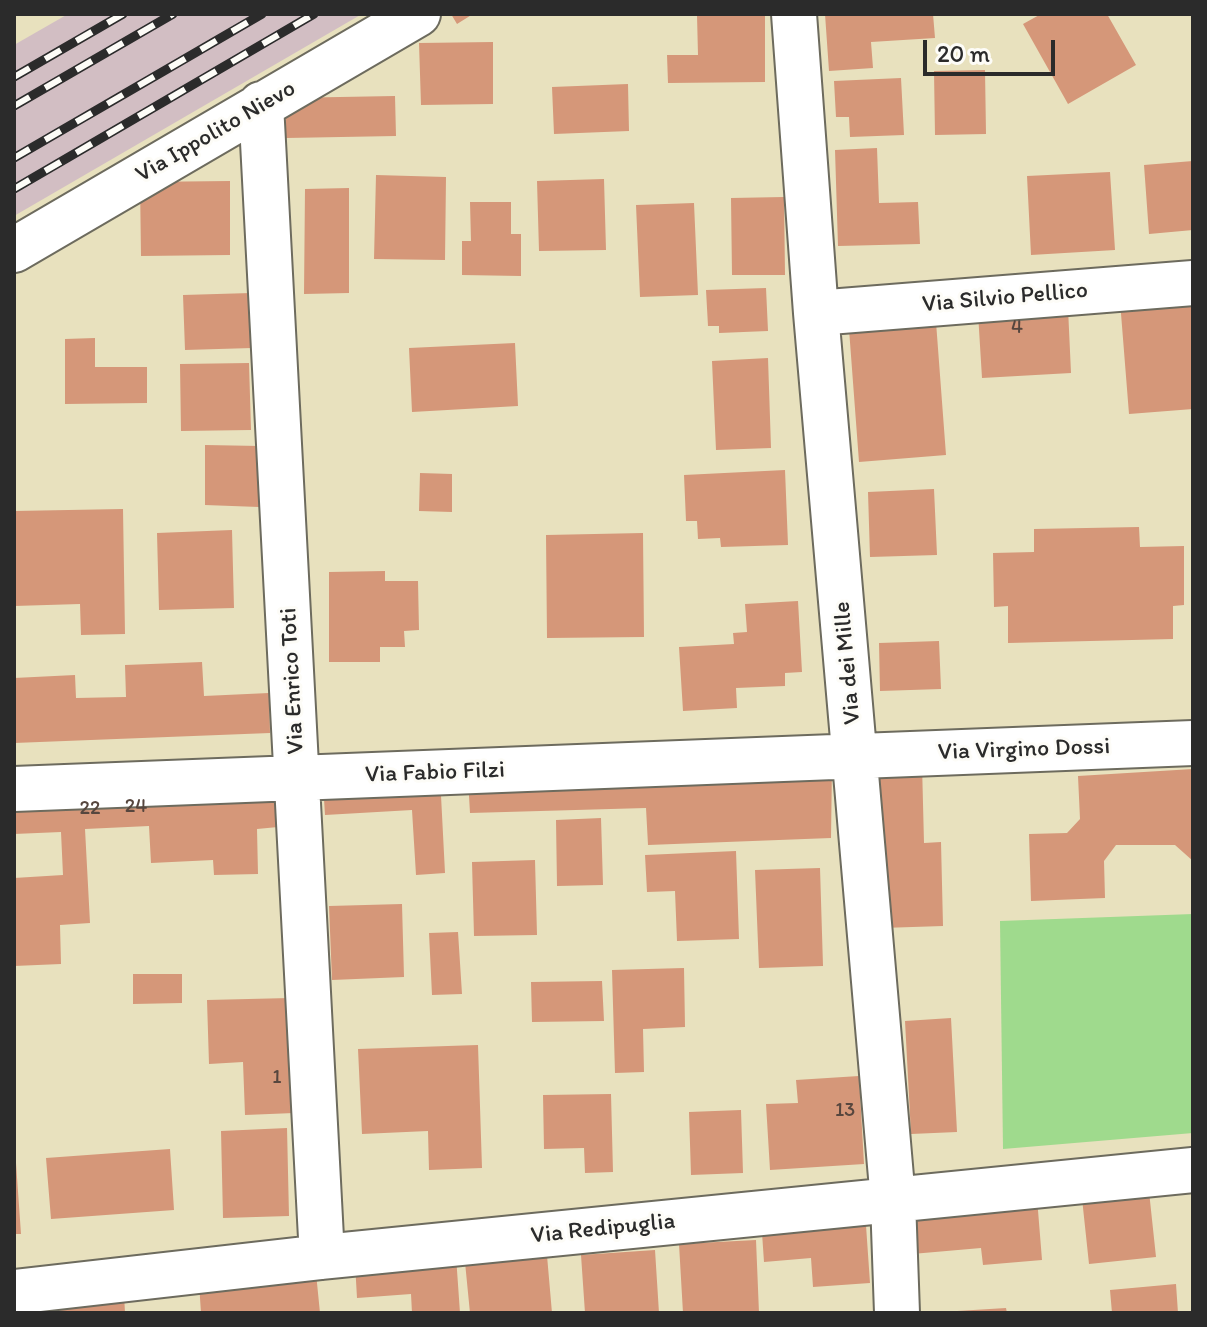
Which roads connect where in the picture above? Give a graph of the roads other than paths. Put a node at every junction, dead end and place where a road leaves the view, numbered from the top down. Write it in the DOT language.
graph roads {
  1 [pos="418,14"];
  2 [pos="794,14"];
  3 [pos="261,104"];
  4 [pos="14,250"];
  5 [pos="1193,283"];
  6 [pos="816,313"];
  7 [pos="1193,743"];
  8 [pos="856,757"];
  9 [pos="298,778"];
  10 [pos="14,789"];
  11 [pos="1193,1170"];
  12 [pos="893,1200"];
  13 [pos="322,1257"];
  14 [pos="14,1292"];
  15 [pos="897,1313"];
  1 -- 3 [label="street, Via Ippolito Nievo"];
  2 -- 6 [label="street, Via dei Mille"];
  3 -- 4 [label="street, Via Ippolito Nievo"];
  3 -- 9 [label="street, Via Enrico Toti"];
  5 -- 6 [label="street, Via Silvio Pellico"];
  6 -- 8 [label="street, Via dei Mille"];
  7 -- 8 [label="street, Via Virgino Dossi"];
  8 -- 9 [label="street, Via Fabio Filzi"];
  8 -- 12 [label="street, Via dei Mille"];
  9 -- 10 [label="street, Via Fabio Filzi"];
  9 -- 13 [label="street, Via Enrico Toti"];
  11 -- 12 [label="street, Via Redipuglia"];
  12 -- 13 [label="street, Via Redipuglia"];
  12 -- 15 [label="street, Via dei Mille"];
  13 -- 14 [label="street, Via Redipuglia"];
}
